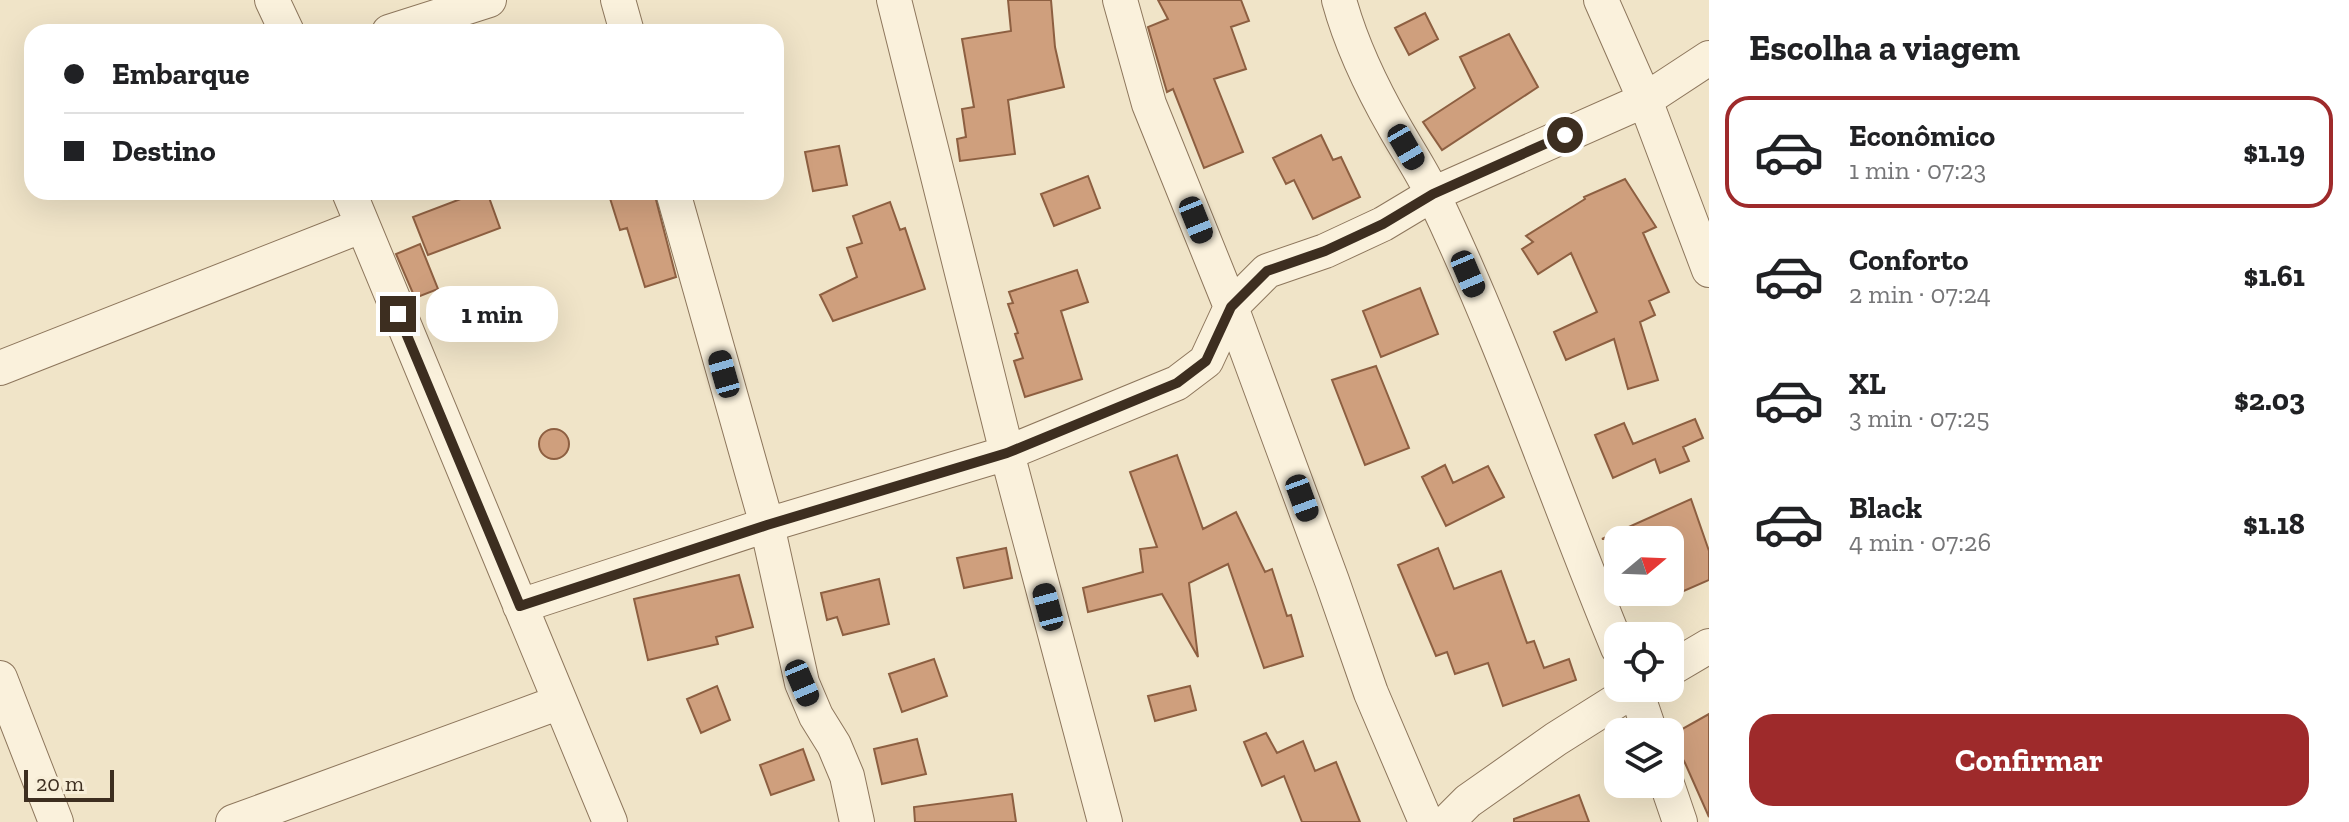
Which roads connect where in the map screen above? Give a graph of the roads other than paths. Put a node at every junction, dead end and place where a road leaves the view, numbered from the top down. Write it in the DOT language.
graph roads {
  1 [pos="272,0"];
  2 [pos="489,0"];
  3 [pos="618,0"];
  4 [pos="894,0"];
  5 [pos="1120,0"];
  6 [pos="1339,0"];
  7 [pos="1601,0"];
  8 [pos="283,24"];
  9 [pos="414,24"];
  10 [pos="625,24"];
  11 [pos="1709,58"];
  12 [pos="1645,100"];
  13 [pos="1433,194"];
  14 [pos="352,200"];
  15 [pos="675,200"];
  16 [pos="361,226"];
  17 [pos="1709,270"];
  18 [pos="1231,307"];
  19 [pos="0,368"];
  20 [pos="1007,453"];
  21 [pos="767,525"];
  22 [pos="520,606"];
  23 [pos="1607,622"];
  24 [pos="1709,646"];
  25 [pos="1684,661"];
  26 [pos="0,678"];
  27 [pos="560,702"];
  28 [pos="1614,702"];
  29 [pos="1672,798"];
  30 [pos="56,822"];
  31 [pos="233,822"];
  32 [pos="610,822"];
  33 [pos="857,822"];
  34 [pos="1105,822"];
  35 [pos="1426,822"];
  36 [pos="1447,822"];
  37 [pos="1680,822"];
  1 -- 8 [label="street"];
  2 -- 9 [label="street"];
  3 -- 10 [label="street"];
  4 -- 20 [label="street"];
  5 -- 18 [label="street"];
  6 -- 13 [label="street"];
  7 -- 12 [label="street"];
  11 -- 12 [label="street"];
  12 -- 13 [label="street"];
  12 -- 17 [label="street"];
  13 -- 18 [label="street"];
  13 -- 23 [label="street"];
  14 -- 16 [label="street"];
  15 -- 21 [label="street"];
  16 -- 19 [label="street"];
  16 -- 22 [label="street"];
  18 -- 20 [label="street"];
  18 -- 35 [label="street"];
  20 -- 21 [label="street"];
  20 -- 34 [label="street"];
  21 -- 22 [label="street"];
  21 -- 33 [label="street"];
  22 -- 27 [label="street"];
  24 -- 25 [label="street"];
  26 -- 30 [label="street"];
  27 -- 31 [label="street"];
  27 -- 32 [label="street"];
  28 -- 36 [label="street"];
  29 -- 37 [label="street"];
}
